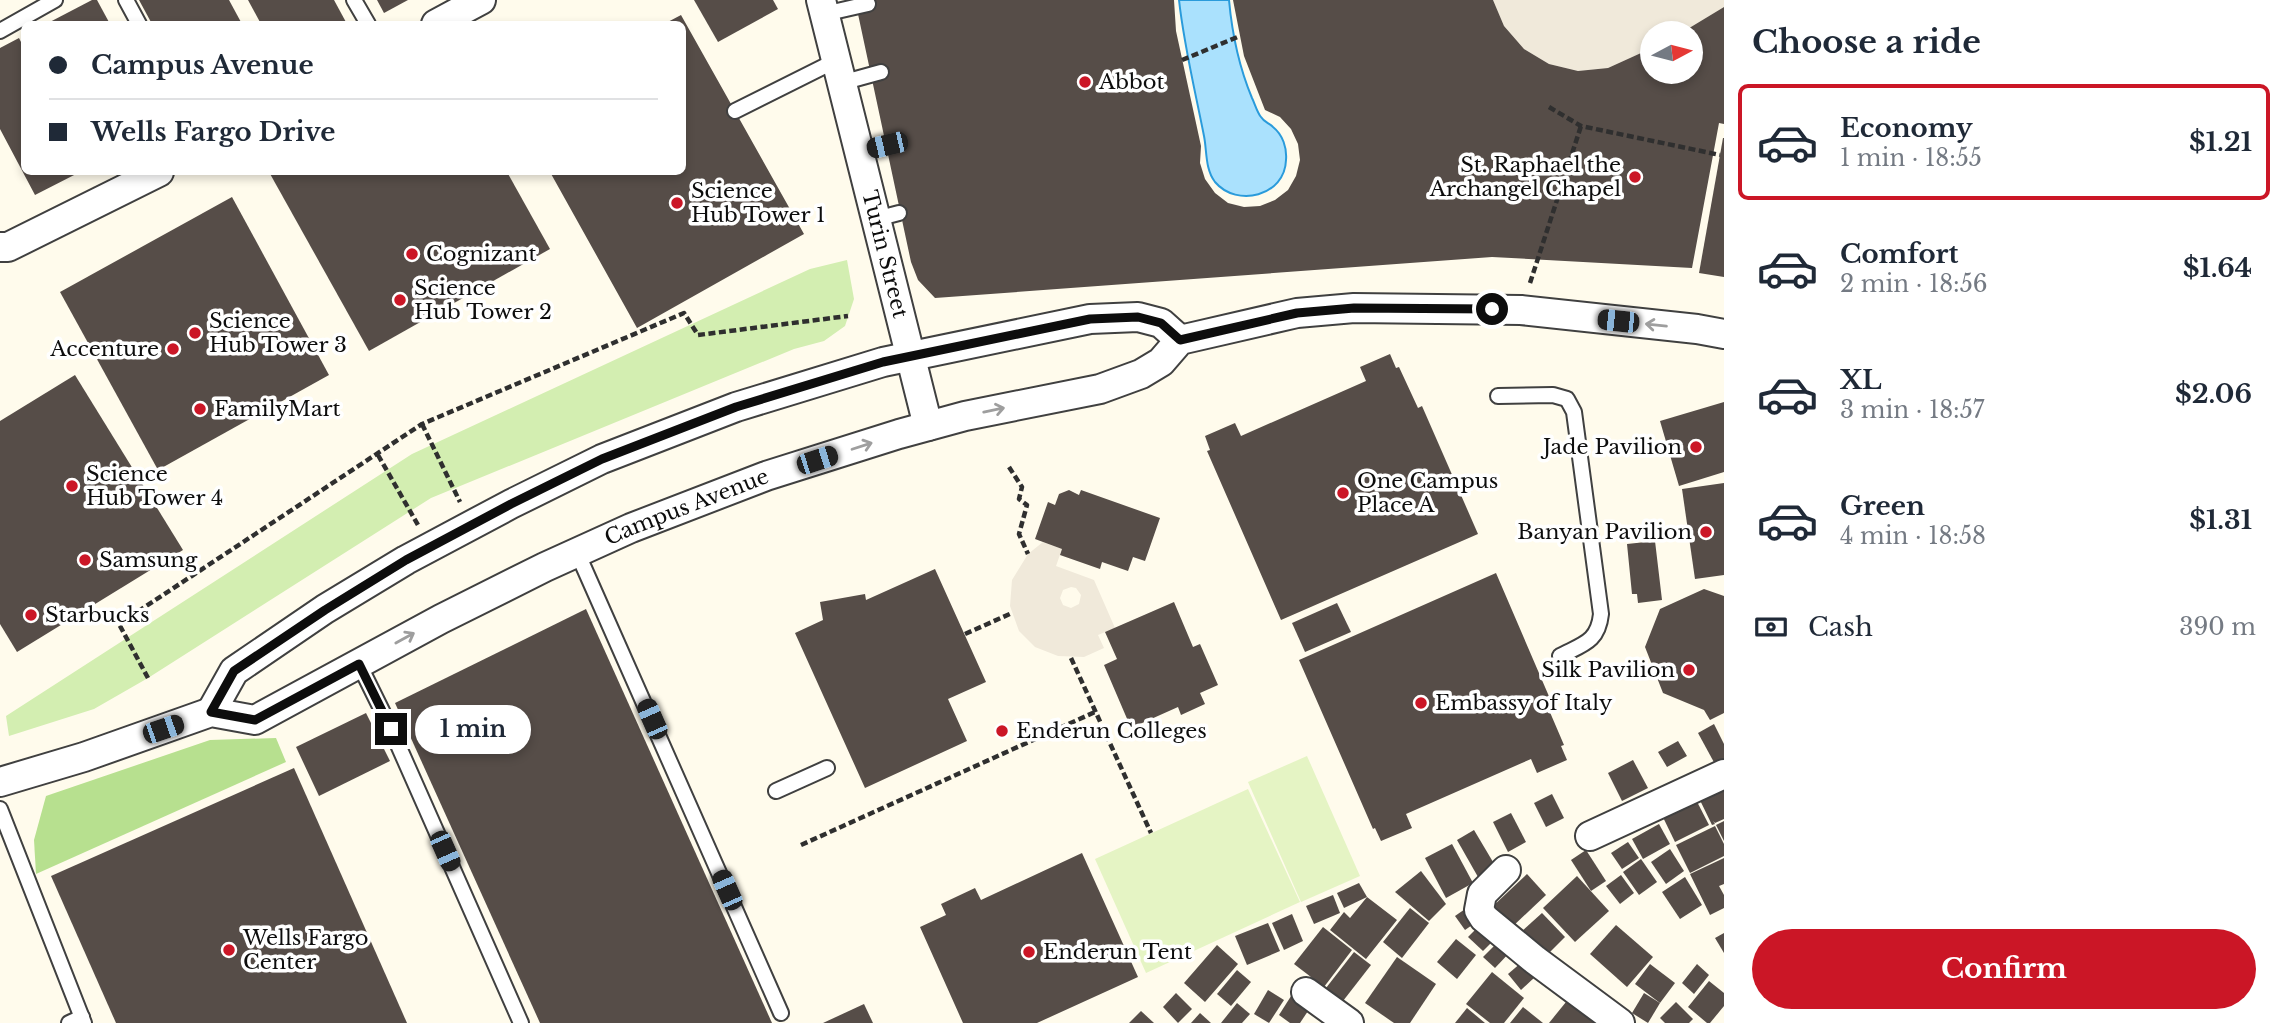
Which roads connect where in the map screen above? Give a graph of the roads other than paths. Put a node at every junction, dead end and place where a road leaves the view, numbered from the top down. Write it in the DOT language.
graph roads {
  1 [pos="55,0"];
  2 [pos="126,0"];
  3 [pos="354,0"];
  4 [pos="481,0"];
  5 [pos="868,4"];
  6 [pos="823,7"];
  7 [pos="137,21"];
  8 [pos="366,21"];
  9 [pos="442,21"];
  10 [pos="0,31"];
  11 [pos="838,72"];
  12 [pos="881,72"];
  13 [pos="735,111"];
  14 [pos="887,145"];
  15 [pos="859,152"];
  16 [pos="152,175"];
  17 [pos="3,242"];
  18 [pos="1724,334"];
  19 [pos="1180,340"];
  20 [pos="911,356"];
  21 [pos="1498,396"];
  22 [pos="928,426"];
  23 [pos="577,552"];
  24 [pos="1560,656"];
  25 [pos="359,664"];
  26 [pos="211,712"];
  27 [pos="827,768"];
  28 [pos="1724,774"];
  29 [pos="0,782"];
  30 [pos="776,791"];
  31 [pos="0,809"];
  32 [pos="1590,836"];
  33 [pos="1506,870"];
  34 [pos="1306,992"];
  35 [pos="781,1013"];
  36 [pos="78,1021"];
  37 [pos="521,1023"];
  38 [pos="1349,1023"];
  39 [pos="1620,1023"];
  1 -- 10 [label="lane"];
  2 -- 7 [label="lane"];
  3 -- 8 [label="lane"];
  4 -- 9 [label="street"];
  5 -- 6 [label="lane"];
  6 -- 11 [label="street, Turin Street"];
  11 -- 12 [label="lane"];
  11 -- 13 [label="lane"];
  11 -- 15 [label="street, Turin Street"];
  14 -- 15 [label="lane"];
  15 -- 20 [label="street, Turin Street"];
  16 -- 17 [label="street"];
  18 -- 19 [label="street, one-way"];
  19 -- 20 [label="street"];
  22 -- 19 [label="street, Campus Avenue, one-way"];
  20 -- 22 [label="street, Turin Street"];
  20 -- 26 [label="street"];
  21 -- 24 [label="lane"];
  23 -- 22 [label="street, Campus Avenue, one-way"];
  25 -- 23 [label="street, Campus Avenue, one-way"];
  23 -- 35 [label="lane"];
  25 -- 26 [label="street, Campus Avenue"];
  25 -- 37 [label="lane"];
  26 -- 29 [label="street, Campus Avenue"];
  27 -- 30 [label="lane"];
  28 -- 32 [label="street"];
  31 -- 36 [label="lane"];
  33 -- 39 [label="street"];
  34 -- 38 [label="street"];
}
